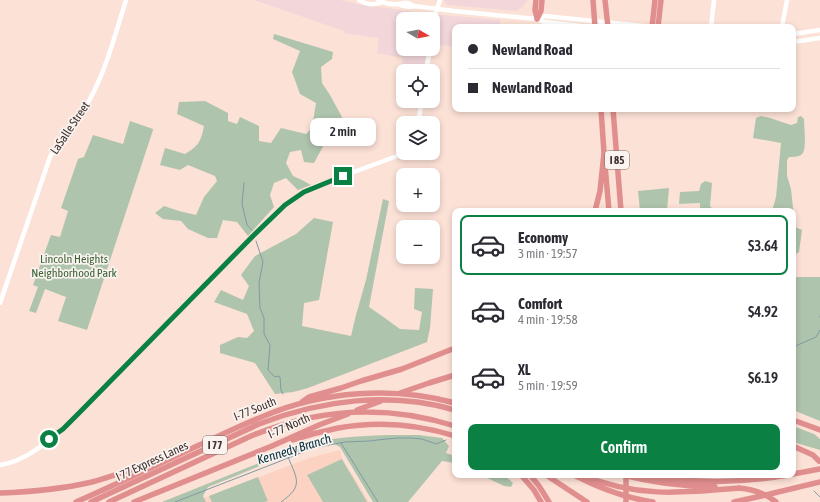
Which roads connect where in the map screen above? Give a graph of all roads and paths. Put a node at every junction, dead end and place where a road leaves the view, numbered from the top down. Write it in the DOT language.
graph roads {
  1 [pos="126,0"];
  2 [pos="359,0"];
  3 [pos="440,0"];
  4 [pos="536,0"];
  5 [pos="542,0"];
  6 [pos="607,0"];
  7 [pos="655,0"];
  8 [pos="660,0"];
  9 [pos="714,0"];
  10 [pos="787,0"];
  11 [pos="381,1"];
  12 [pos="593,2"];
  13 [pos="436,8"];
  14 [pos="435,12"];
  15 [pos="537,19"];
  16 [pos="564,24"];
  17 [pos="595,24"];
  18 [pos="608,24"];
  19 [pos="619,24"];
  20 [pos="652,24"];
  21 [pos="658,24"];
  22 [pos="711,24"];
  23 [pos="783,24"];
  24 [pos="820,30"];
  25 [pos="796,34"];
  26 [pos="820,38"];
  27 [pos="796,42"];
  28 [pos="601,112"];
  29 [pos="613,112"];
  30 [pos="604,153"];
  31 [pos="396,156"];
  32 [pos="596,208"];
  33 [pos="609,208"];
  34 [pos="621,208"];
  35 [pos="0,303"];
  36 [pos="452,349"];
  37 [pos="452,376"];
  38 [pos="452,402"];
  39 [pos="298,404"];
  40 [pos="452,409"];
  41 [pos="796,421"];
  42 [pos="452,425"];
  43 [pos="820,430"];
  44 [pos="452,435"];
  45 [pos="272,446"];
  46 [pos="796,447"];
  47 [pos="796,451"];
  48 [pos="819,461"];
  49 [pos="0,465"];
  50 [pos="157,465"];
  51 [pos="820,469"];
  52 [pos="796,473"];
  53 [pos="523,478"];
  54 [pos="532,478"];
  55 [pos="551,478"];
  56 [pos="580,478"];
  57 [pos="589,478"];
  58 [pos="625,478"];
  59 [pos="638,478"];
  60 [pos="655,478"];
  61 [pos="662,478"];
  62 [pos="766,478"];
  63 [pos="820,482"];
  64 [pos="740,488"];
  65 [pos="614,489"];
  66 [pos="0,493"];
  67 [pos="76,502"];
  68 [pos="91,502"];
  69 [pos="109,502"];
  70 [pos="134,502"];
  71 [pos="541,502"];
  72 [pos="549,502"];
  73 [pos="587,502"];
  74 [pos="626,502"];
  75 [pos="638,502"];
  76 [pos="650,502"];
  77 [pos="653,502"];
  78 [pos="734,502"];
  79 [pos="776,502"];
  1 -- 35 [label="street, LaSalle Street"];
  2 -- 11 [label="street"];
  3 -- 13 [label="street"];
  4 -- 15 [label="highway"];
  5 -- 15 [label="highway"];
  6 -- 18 [label="highway"];
  7 -- 20 [label="highway"];
  8 -- 21 [label="highway"];
  9 -- 22 [label="street"];
  10 -- 23 [label="street"];
  11 -- 13 [label="street"];
  12 -- 17 [label="highway"];
  13 -- 14 [label="street"];
  13 -- 15 [label="street"];
  15 -- 16 [label="street"];
  15 -- 19 [label="street"];
  24 -- 25 [label="street"];
  26 -- 27 [label="street"];
  28 -- 30 [label="highway, I 85"];
  29 -- 34 [label="highway, I 85"];
  30 -- 32 [label="highway"];
  30 -- 33 [label="highway, I 85"];
  31 -- 49 [label="street"];
  36 -- 39 [label="highway"];
  37 -- 45 [label="highway, I-77 North / I 77"];
  38 -- 39 [label="highway, I-77 South / I 77"];
  39 -- 50 [label="highway, I-77 South / I 77"];
  40 -- 68 [label="highway, I 77 Express Lanes / I 77"];
  41 -- 43 [label="highway"];
  42 -- 69 [label="highway, I 77 Express Lanes / I 77"];
  44 -- 45 [label="highway"];
  45 -- 70 [label="highway, I-77 North / I 77"];
  46 -- 48 [label="highway"];
  47 -- 48 [label="highway"];
  50 -- 66 [label="highway"];
  50 -- 67 [label="highway, I-77 South / I 77"];
  51 -- 52 [label="highway"];
  53 -- 71 [label="highway"];
  54 -- 72 [label="highway"];
  55 -- 73 [label="highway"];
  56 -- 65 [label="highway"];
  57 -- 65 [label="highway"];
  58 -- 74 [label="highway"];
  59 -- 75 [label="highway"];
  60 -- 64 [label="highway"];
  61 -- 62 [label="highway"];
  63 -- 78 [label="highway"];
  64 -- 65 [label="highway"];
  64 -- 79 [label="highway"];
  65 -- 76 [label="highway"];
  76 -- 77 [label="highway"];
}
